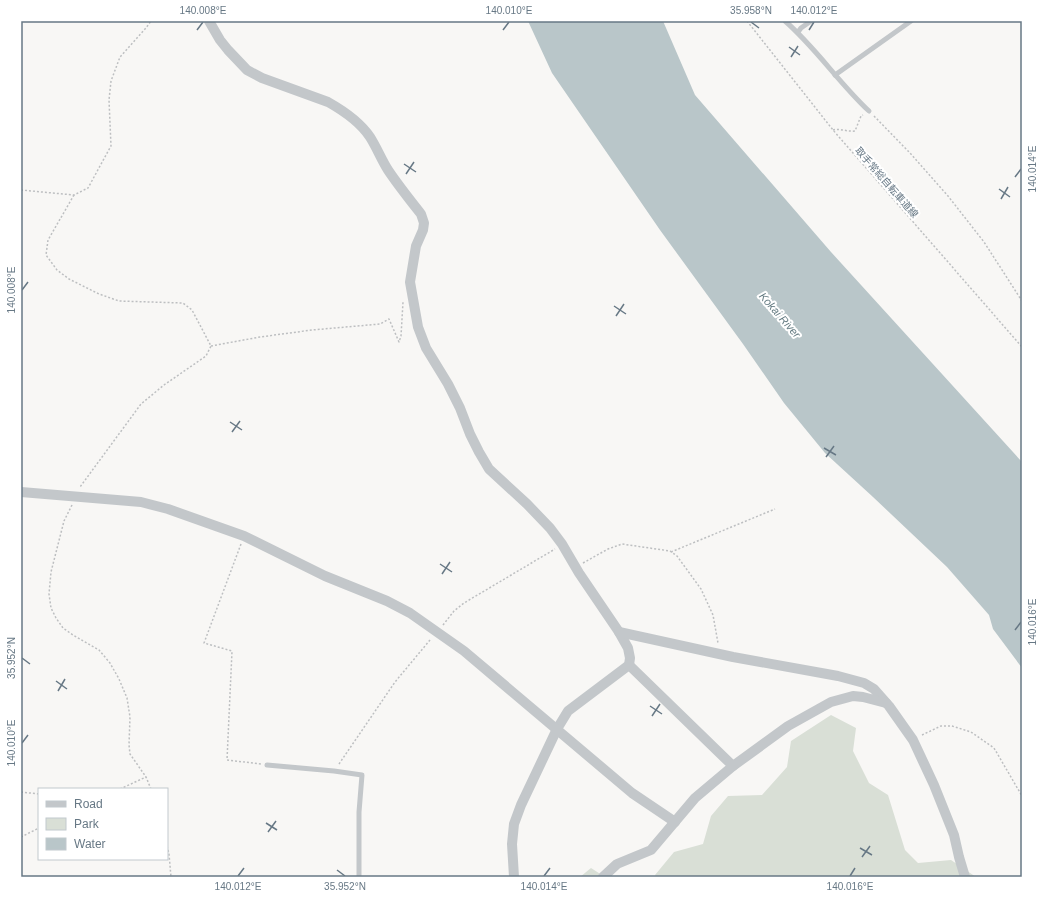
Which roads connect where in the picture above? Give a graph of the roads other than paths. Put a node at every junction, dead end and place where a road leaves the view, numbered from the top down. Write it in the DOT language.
graph roads {
  1 [pos="209,21"];
  2 [pos="785,21"];
  3 [pos="810,21"];
  4 [pos="911,21"];
  5 [pos="798,32"];
  6 [pos="835,75"];
  7 [pos="869,111"];
  8 [pos="21,492"];
  9 [pos="619,632"];
  10 [pos="629,665"];
  11 [pos="886,703"];
  12 [pos="557,729"];
  13 [pos="267,765"];
  14 [pos="733,766"];
  15 [pos="675,822"];
  16 [pos="359,877"];
  17 [pos="514,877"];
  18 [pos="603,877"];
  19 [pos="964,877"];
  1 -- 9 [label="street"];
  2 -- 5 [label="lane"];
  3 -- 5 [label="lane"];
  4 -- 6 [label="lane"];
  5 -- 6 [label="lane"];
  6 -- 7 [label="lane"];
  8 -- 12 [label="street"];
  9 -- 10 [label="street"];
  9 -- 11 [label="street"];
  10 -- 12 [label="street"];
  10 -- 14 [label="street"];
  11 -- 14 [label="street"];
  11 -- 19 [label="street"];
  12 -- 15 [label="street"];
  12 -- 17 [label="street"];
  13 -- 16 [label="lane"];
  14 -- 15 [label="street"];
  15 -- 18 [label="street"];
}
